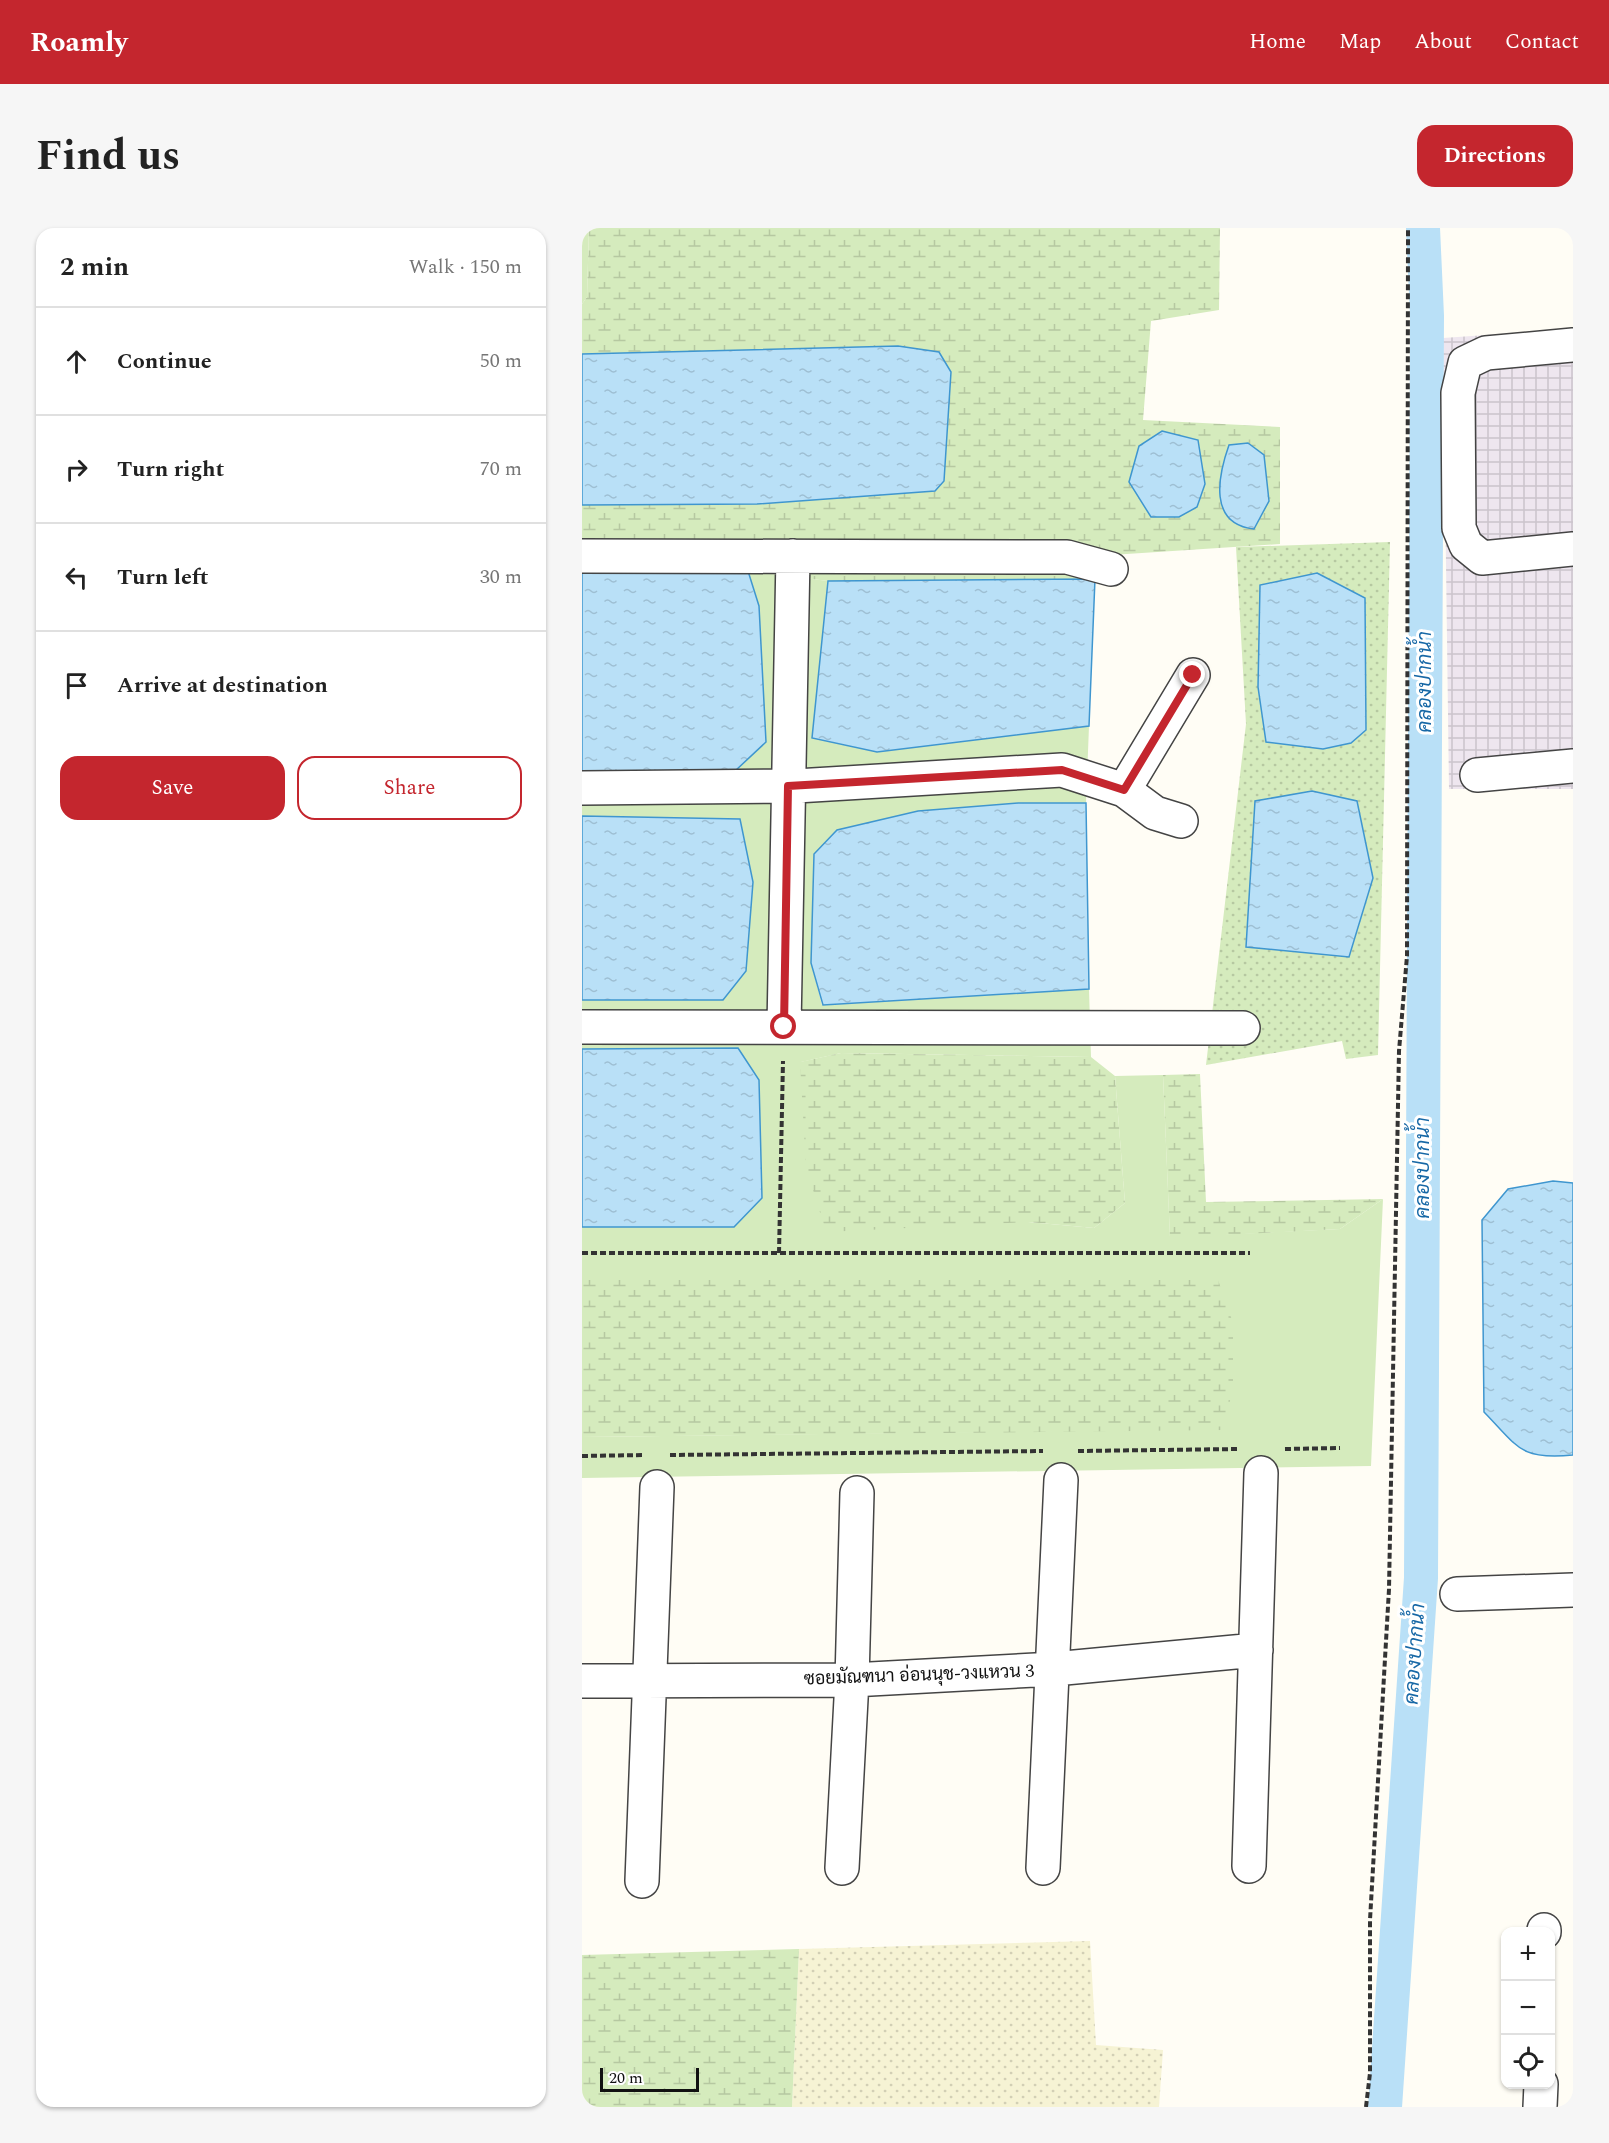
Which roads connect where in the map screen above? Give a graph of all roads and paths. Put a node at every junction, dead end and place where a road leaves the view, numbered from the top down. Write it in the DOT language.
graph roads {
  1 [pos="1408,228"];
  2 [pos="1573,345"];
  3 [pos="1573,549"];
  4 [pos="582,556"];
  5 [pos="793,556"];
  6 [pos="1111,568"];
  7 [pos="1193,675"];
  8 [pos="1573,766"];
  9 [pos="1477,776"];
  10 [pos="788,786"];
  11 [pos="582,788"];
  12 [pos="1124,790"];
  13 [pos="1181,821"];
  14 [pos="582,1027"];
  15 [pos="784,1027"];
  16 [pos="1243,1028"];
  17 [pos="582,1253"];
  18 [pos="779,1253"];
  19 [pos="1250,1253"];
  20 [pos="1340,1448"];
  21 [pos="1076,1451"];
  22 [pos="649,1455"];
  23 [pos="660,1455"];
  24 [pos="582,1456"];
  25 [pos="1262,1457"];
  26 [pos="1057,1466"];
  27 [pos="657,1487"];
  28 [pos="857,1493"];
  29 [pos="1573,1590"];
  30 [pos="1457,1594"];
  31 [pos="1256,1650"];
  32 [pos="1054,1669"];
  33 [pos="649,1679"];
  34 [pos="852,1680"];
  35 [pos="582,1681"];
  36 [pos="1250,1866"];
  37 [pos="842,1868"];
  38 [pos="1043,1868"];
  39 [pos="642,1881"];
  40 [pos="1541,2089"];
  41 [pos="1366,2107"];
  42 [pos="1540,2107"];
  1 -- 41 [label="path"];
  2 -- 3 [label="street"];
  4 -- 5 [label="street"];
  5 -- 6 [label="street"];
  5 -- 10 [label="street"];
  7 -- 12 [label="street"];
  8 -- 9 [label="street"];
  10 -- 11 [label="street"];
  10 -- 12 [label="street"];
  10 -- 15 [label="street"];
  12 -- 13 [label="street"];
  14 -- 15 [label="street"];
  15 -- 16 [label="street"];
  15 -- 18 [label="path"];
  17 -- 18 [label="path"];
  18 -- 19 [label="path"];
  20 -- 25 [label="path"];
  21 -- 25 [label="path"];
  22 -- 24 [label="path"];
  23 -- 26 [label="path"];
  25 -- 31 [label="street"];
  26 -- 32 [label="street"];
  27 -- 33 [label="street"];
  28 -- 34 [label="street"];
  29 -- 30 [label="street"];
  31 -- 32 [label="street, ซอยมัณฑนา อ่อนนุช-วงแหวน 3"];
  31 -- 36 [label="street"];
  32 -- 34 [label="street, ซอยมัณฑนา อ่อนนุช-วงแหวน 3"];
  32 -- 38 [label="street"];
  33 -- 34 [label="street, ซอยมัณฑนา อ่อนนุช-วงแหวน 3"];
  33 -- 35 [label="street, ซอยมัณฑนา อ่อนนุช-วงแหวน 3"];
  33 -- 39 [label="street"];
  34 -- 37 [label="street"];
  40 -- 42 [label="street"];
}
